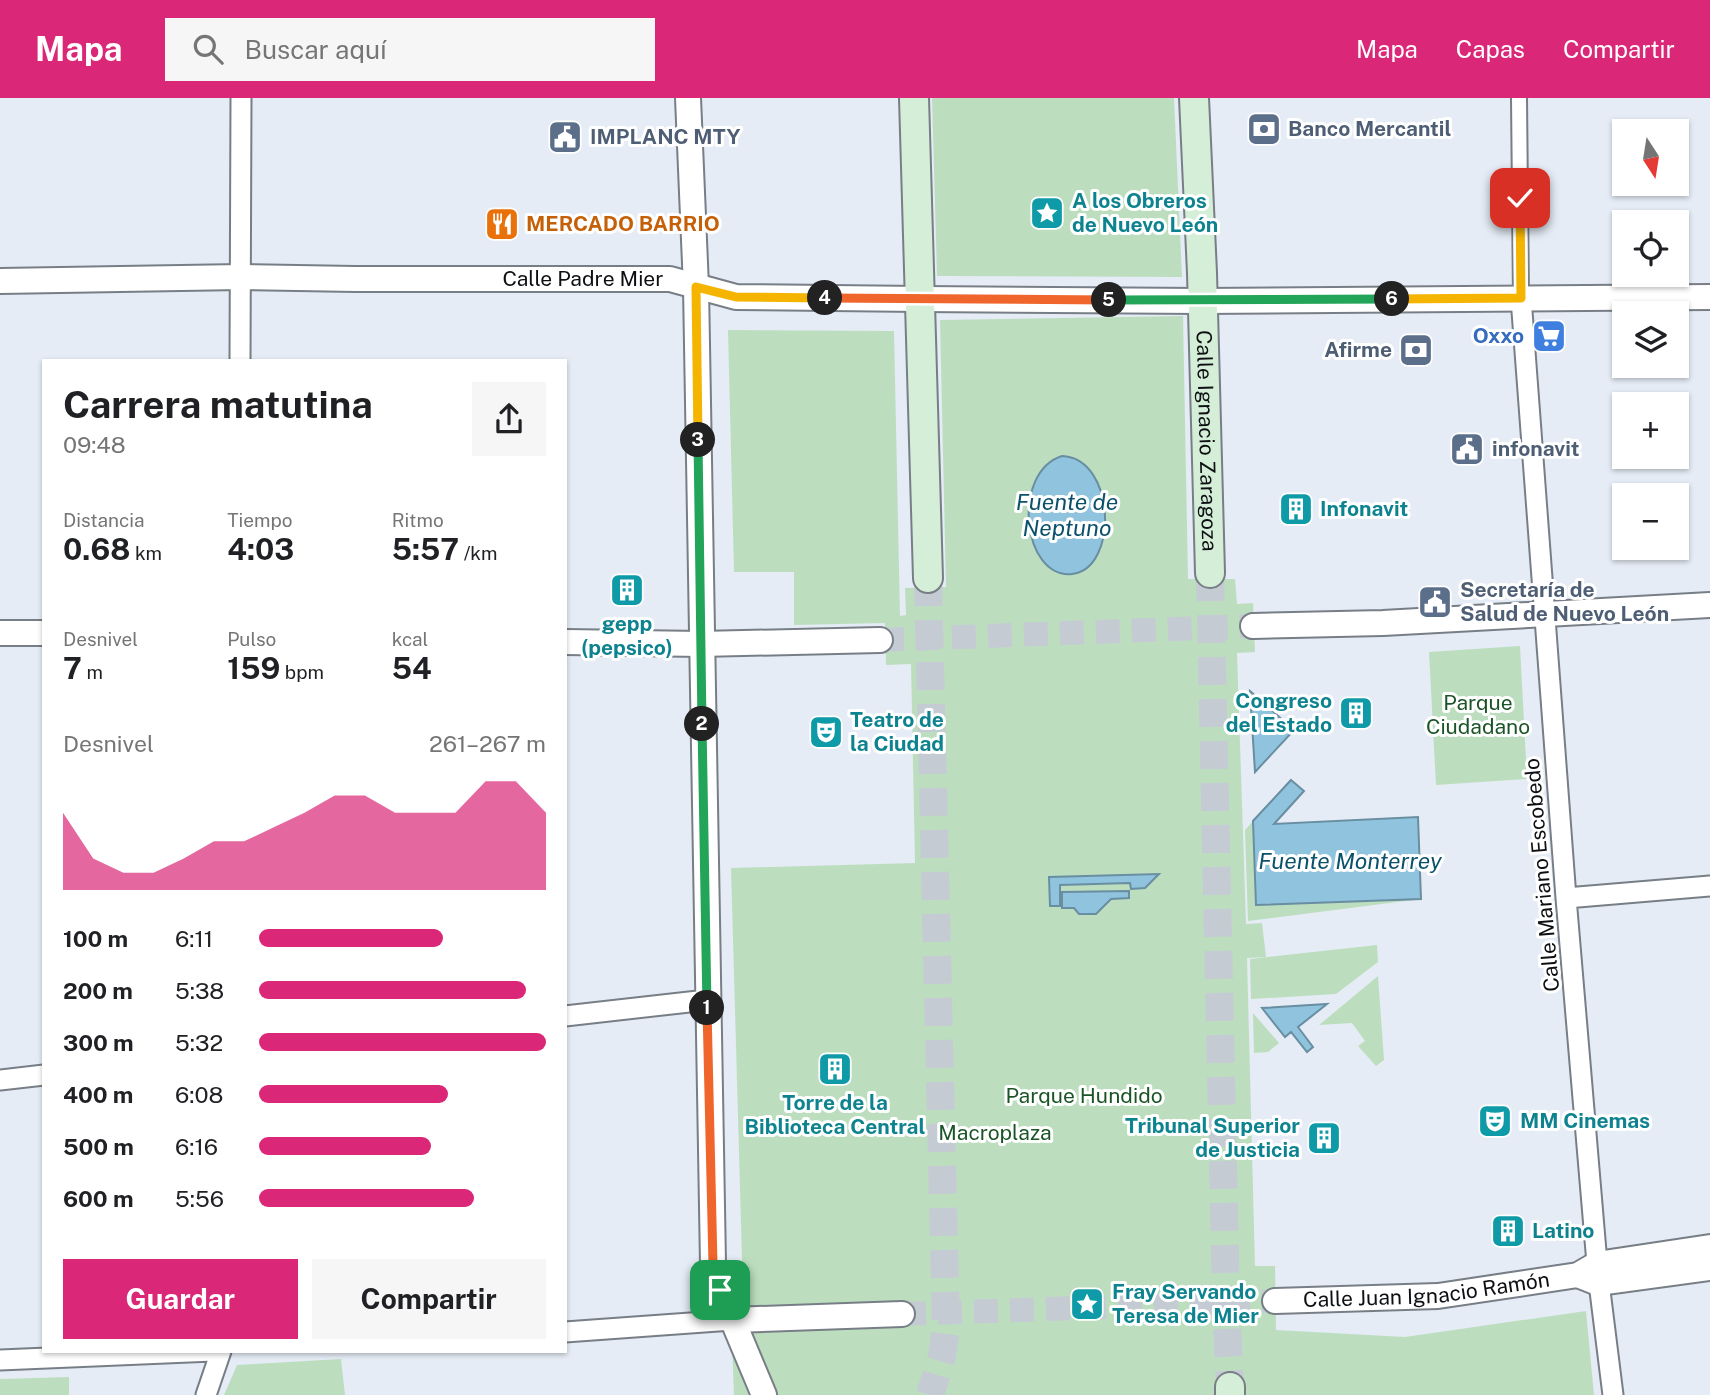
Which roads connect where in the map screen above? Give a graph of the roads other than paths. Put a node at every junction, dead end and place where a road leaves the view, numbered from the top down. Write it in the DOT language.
graph roads {
  1 [pos="242,98"];
  2 [pos="688,98"];
  3 [pos="914,98"];
  4 [pos="1194,98"];
  5 [pos="1519,98"];
  6 [pos="241,277"];
  7 [pos="0,281"];
  8 [pos="696,287"];
  9 [pos="1710,297"];
  10 [pos="1521,298"];
  11 [pos="921,299"];
  12 [pos="1202,300"];
  13 [pos="240,359"];
  14 [pos="1210,573"];
  15 [pos="928,578"];
  16 [pos="1710,605"];
  17 [pos="1543,613"];
  18 [pos="1253,626"];
  19 [pos="0,632"];
  20 [pos="42,633"];
  21 [pos="880,640"];
  22 [pos="567,642"];
  23 [pos="701,644"];
  24 [pos="1710,886"];
  25 [pos="1566,898"];
  26 [pos="707,1000"];
  27 [pos="567,1016"];
  28 [pos="42,1075"];
  29 [pos="0,1080"];
  30 [pos="1710,1247"];
  31 [pos="1710,1268"];
  32 [pos="1591,1274"];
  33 [pos="1275,1301"];
  34 [pos="902,1314"];
  35 [pos="732,1320"];
  36 [pos="567,1332"];
  37 [pos="166,1353"];
  38 [pos="220,1353"];
  39 [pos="0,1360"];
  40 [pos="206,1395"];
  41 [pos="764,1395"];
  42 [pos="1613,1395"];
  1 -- 6 [label="street"];
  2 -- 8 [label="street"];
  3 -- 11 [label="main road"];
  4 -- 12 [label="main road, Calle Ignacio Zaragoza"];
  5 -- 10 [label="street, Calle Mariano Escobedo"];
  6 -- 7 [label="street, Calle Padre Mier"];
  6 -- 8 [label="street, Calle Padre Mier"];
  6 -- 13 [label="street"];
  8 -- 11 [label="street, Calle Padre Mier"];
  8 -- 23 [label="street"];
  9 -- 10 [label="street, Calle Padre Mier"];
  10 -- 12 [label="street, Calle Padre Mier"];
  10 -- 17 [label="street, Calle Mariano Escobedo"];
  11 -- 12 [label="street, Calle Padre Mier"];
  11 -- 15 [label="main road"];
  12 -- 14 [label="main road, Calle Ignacio Zaragoza"];
  16 -- 17 [label="street"];
  17 -- 18 [label="street"];
  17 -- 25 [label="street, Calle Mariano Escobedo"];
  19 -- 20 [label="street"];
  21 -- 23 [label="street"];
  22 -- 23 [label="street"];
  23 -- 26 [label="street"];
  24 -- 25 [label="street"];
  25 -- 32 [label="street, Calle Mariano Escobedo"];
  26 -- 27 [label="street"];
  26 -- 35 [label="street"];
  28 -- 29 [label="street"];
  30 -- 32 [label="street, Calle Juan Ignacio Ramón"];
  31 -- 32 [label="street, Calle Juan Ignacio Ramón"];
  32 -- 33 [label="street, Calle Juan Ignacio Ramón"];
  32 -- 42 [label="street, Calle Mariano Escobedo"];
  34 -- 35 [label="street"];
  35 -- 36 [label="street"];
  35 -- 41 [label="street"];
  37 -- 39 [label="street"];
  38 -- 40 [label="street"];
}
